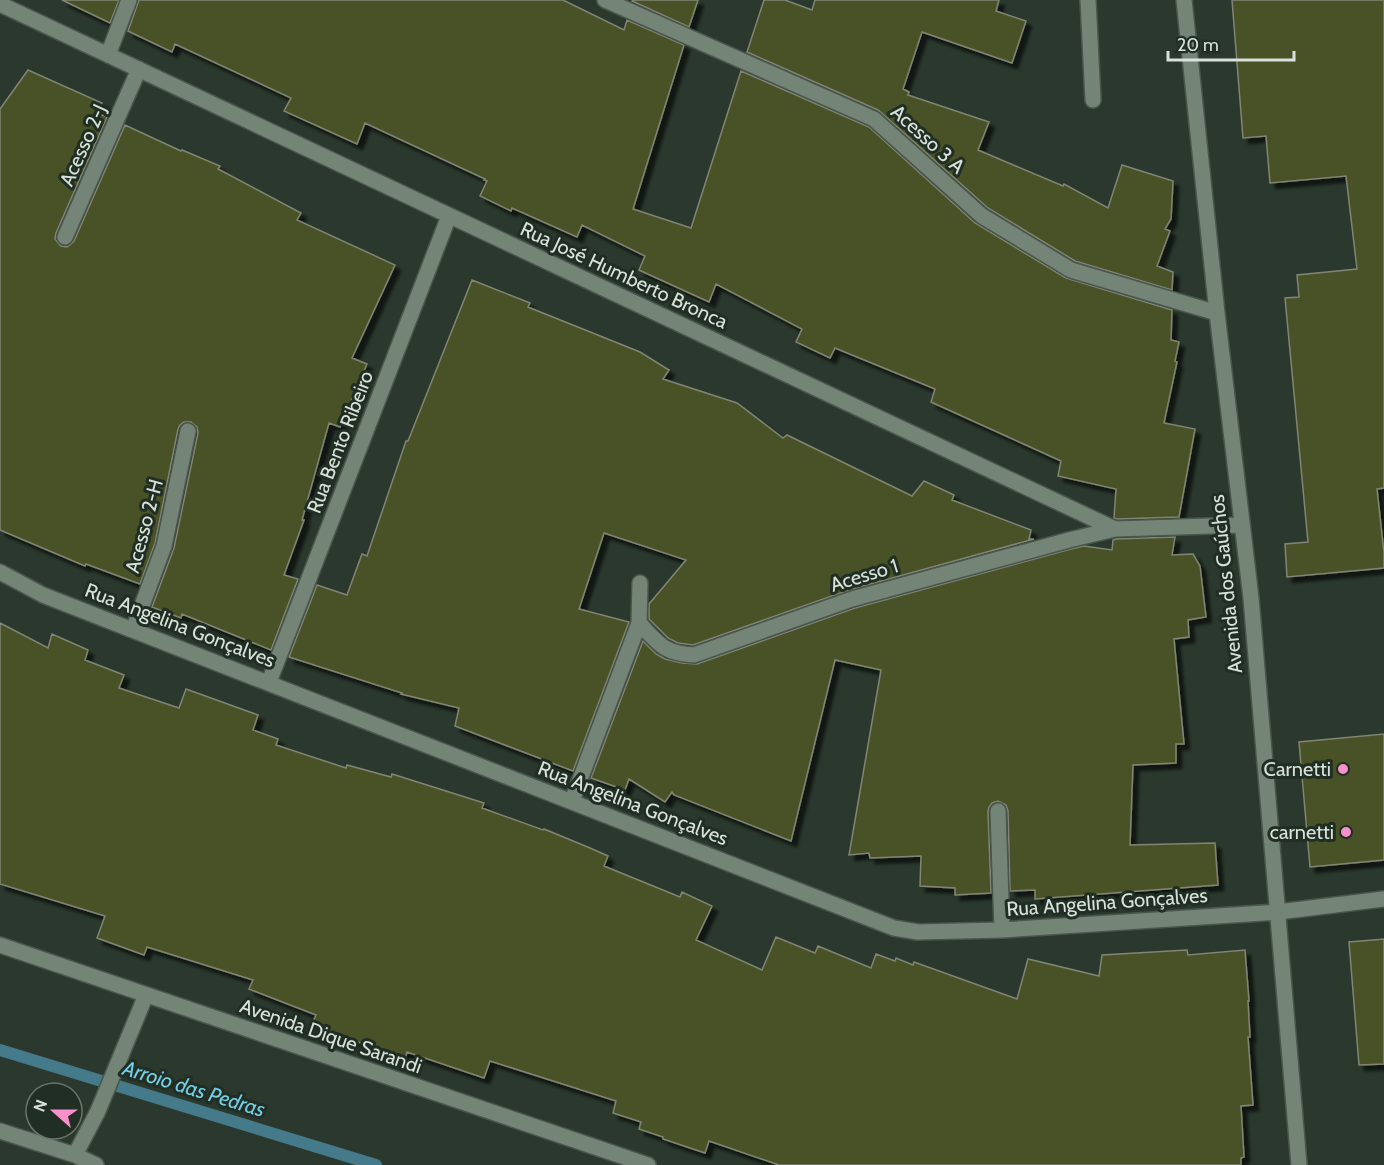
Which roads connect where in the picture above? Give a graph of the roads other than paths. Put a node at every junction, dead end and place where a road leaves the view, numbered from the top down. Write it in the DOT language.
graph roads {
  1 [pos="129,0"];
  2 [pos="605,0"];
  3 [pos="1088,0"];
  4 [pos="1184,0"];
  5 [pos="0,4"];
  6 [pos="108,55"];
  7 [pos="140,69"];
  8 [pos="1093,100"];
  9 [pos="449,216"];
  10 [pos="65,237"];
  11 [pos="1217,313"];
  12 [pos="188,431"];
  13 [pos="1242,525"];
  14 [pos="1115,529"];
  15 [pos="0,572"];
  16 [pos="640,583"];
  17 [pos="639,622"];
  18 [pos="133,630"];
  19 [pos="269,682"];
  20 [pos="572,801"];
  21 [pos="998,811"];
  22 [pos="1384,899"];
  23 [pos="1278,912"];
  24 [pos="1002,930"];
  25 [pos="0,945"];
  26 [pos="146,995"];
  27 [pos="0,1131"];
  28 [pos="75,1155"];
  29 [pos="96,1165"];
  30 [pos="648,1165"];
  31 [pos="1299,1165"];
  1 -- 6 [label="street"];
  2 -- 11 [label="street, Acesso 3 A"];
  3 -- 8 [label="street"];
  4 -- 11 [label="street, Avenida dos Gaúchos"];
  5 -- 6 [label="street, Rua José Humberto Bronca"];
  6 -- 7 [label="street, Rua José Humberto Bronca"];
  7 -- 9 [label="street, Rua José Humberto Bronca"];
  7 -- 10 [label="street, Acesso 2-J"];
  9 -- 14 [label="street, Rua José Humberto Bronca"];
  9 -- 19 [label="street, Rua Bento Ribeiro"];
  11 -- 13 [label="street, Avenida dos Gaúchos"];
  12 -- 18 [label="street, Acesso 2-H"];
  13 -- 14 [label="street, Rua José Humberto Bronca"];
  13 -- 23 [label="street, Avenida dos Gaúchos"];
  14 -- 17 [label="street, Acesso 1"];
  15 -- 18 [label="street, Rua Angelina Gonçalves"];
  16 -- 17 [label="street"];
  17 -- 20 [label="street"];
  18 -- 19 [label="street, Rua Angelina Gonçalves"];
  19 -- 20 [label="street, Rua Angelina Gonçalves"];
  20 -- 24 [label="street, Rua Angelina Gonçalves"];
  21 -- 24 [label="street"];
  22 -- 23 [label="street, Rua Angelina Gonçalves"];
  23 -- 24 [label="street, Rua Angelina Gonçalves"];
  23 -- 31 [label="street, Avenida dos Gaúchos"];
  25 -- 26 [label="street, Avenida Dique Sarandi"];
  26 -- 28 [label="street"];
  26 -- 30 [label="street, Avenida Dique Sarandi"];
  27 -- 28 [label="street"];
  28 -- 29 [label="street"];
}
